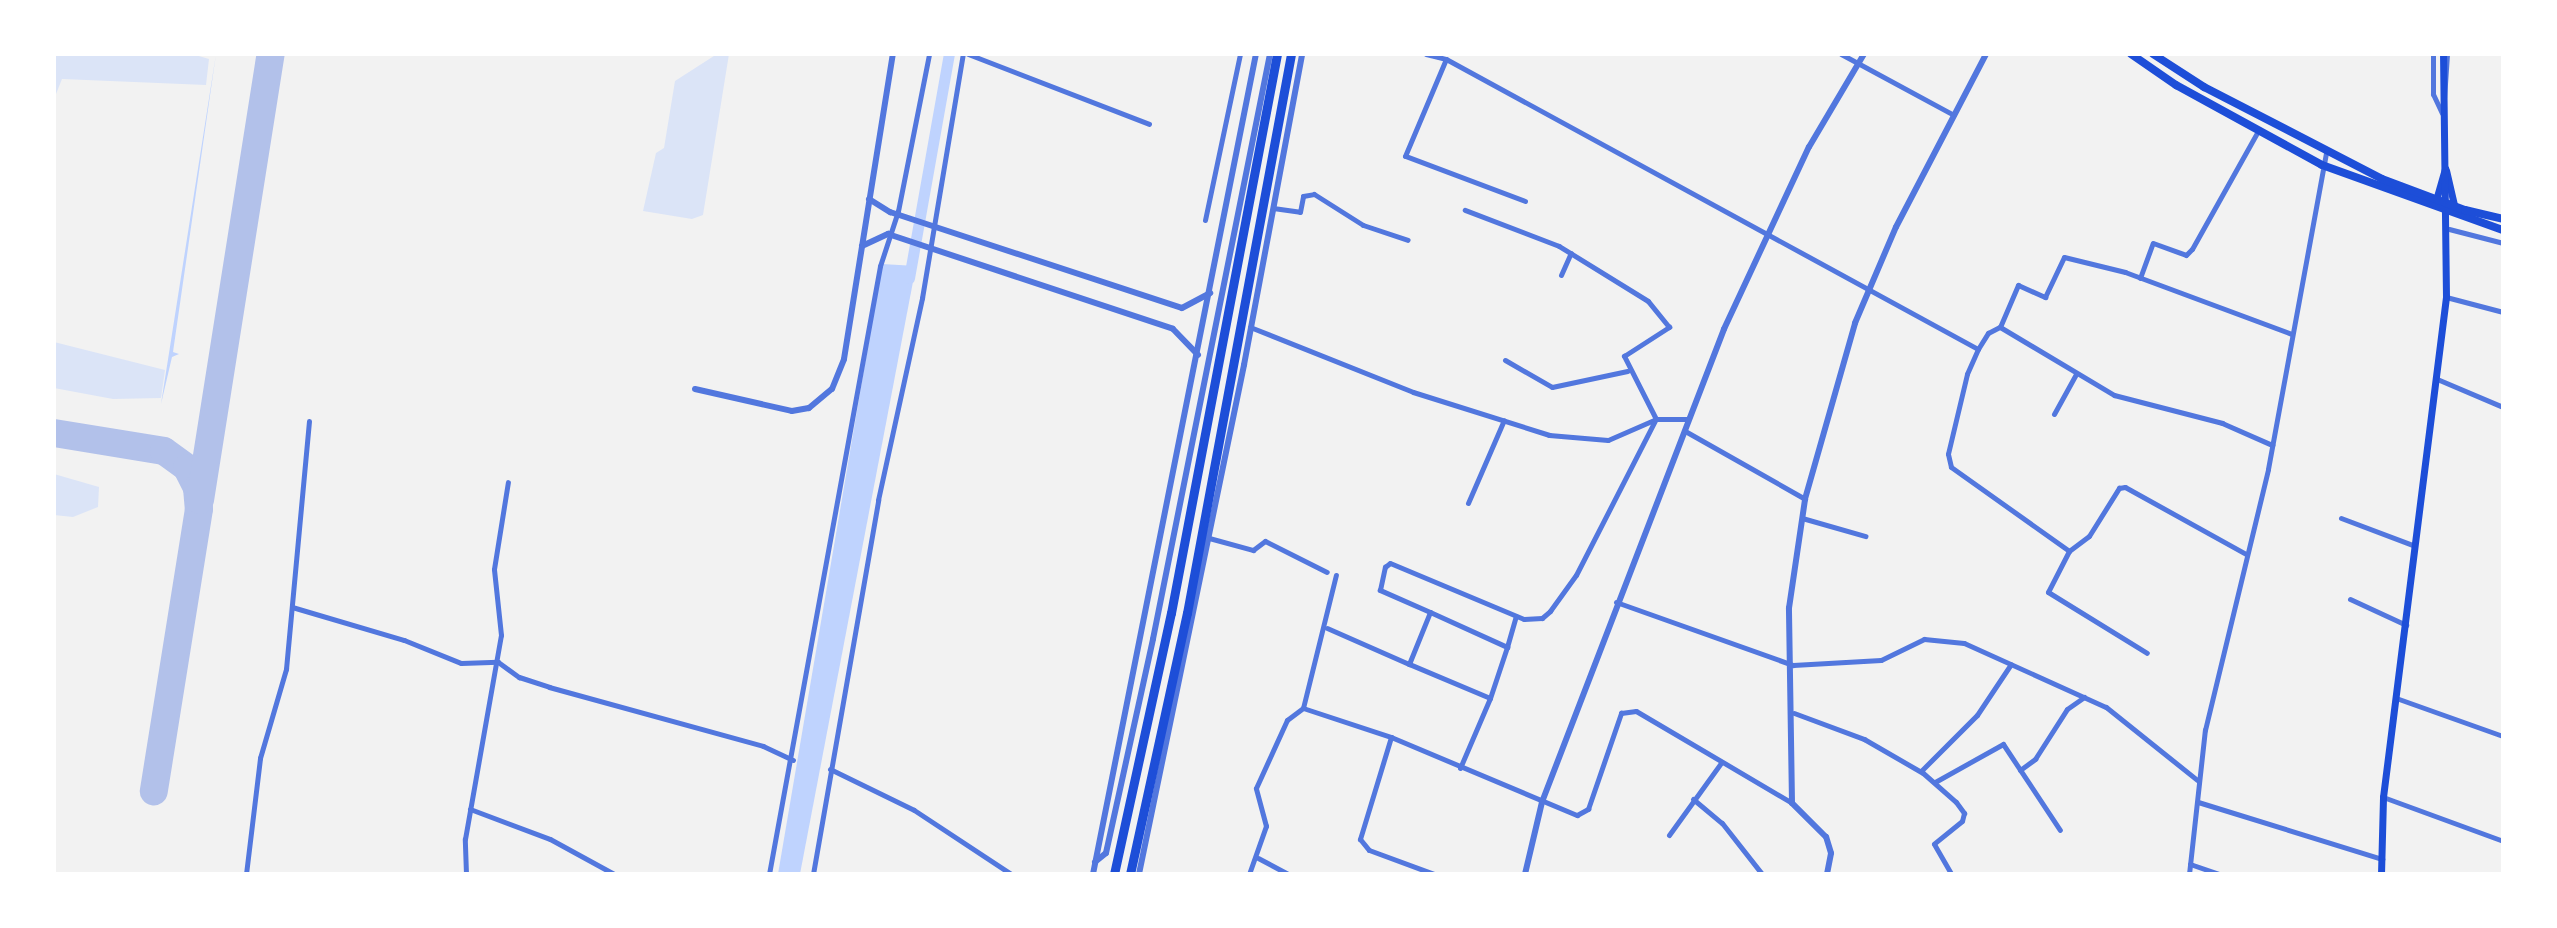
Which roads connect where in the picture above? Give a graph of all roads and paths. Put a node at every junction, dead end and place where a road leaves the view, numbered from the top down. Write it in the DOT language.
graph roads {
  1 [pos="893,54"];
  2 [pos="929,54"];
  3 [pos="965,54"];
  4 [pos="1240,54"];
  5 [pos="1256,54"];
  6 [pos="1270,54"];
  7 [pos="1277,54"];
  8 [pos="1291,54"];
  9 [pos="1302,54"];
  10 [pos="1426,54"];
  11 [pos="1841,54"];
  12 [pos="1864,54"];
  13 [pos="1986,54"];
  14 [pos="2131,54"];
  15 [pos="2153,54"];
  16 [pos="2433,54"];
  17 [pos="2445,54"];
  18 [pos="1446,59"];
  19 [pos="1857,64"];
  20 [pos="2443,113"];
  21 [pos="1954,115"];
  22 [pos="1149,124"];
  23 [pos="2259,129"];
  24 [pos="2326,152"];
  25 [pos="2322,165"];
  26 [pos="2445,168"];
  27 [pos="869,199"];
  28 [pos="2436,200"];
  29 [pos="1525,201"];
  30 [pos="1273,208"];
  31 [pos="2449,208"];
  32 [pos="1465,210"];
  33 [pos="2503,219"];
  34 [pos="1205,220"];
  35 [pos="2449,229"];
  36 [pos="2503,230"];
  37 [pos="1769,233"];
  38 [pos="1408,240"];
  39 [pos="2503,243"];
  40 [pos="862,246"];
  41 [pos="1571,253"];
  42 [pos="1561,275"];
  43 [pos="2140,278"];
  44 [pos="1870,290"];
  45 [pos="1212,292"];
  46 [pos="2446,297"];
  47 [pos="2503,312"];
  48 [pos="1250,327"];
  49 [pos="2000,327"];
  50 [pos="2292,334"];
  51 [pos="1978,349"];
  52 [pos="1198,355"];
  53 [pos="1505,360"];
  54 [pos="1627,371"];
  55 [pos="2076,374"];
  56 [pos="2437,379"];
  57 [pos="695,389"];
  58 [pos="2503,407"];
  59 [pos="2054,414"];
  60 [pos="1656,419"];
  61 [pos="1688,419"];
  62 [pos="1504,420"];
  63 [pos="309,421"];
  64 [pos="1685,431"];
  65 [pos="2272,445"];
  66 [pos="508,482"];
  67 [pos="1805,499"];
  68 [pos="1468,503"];
  69 [pos="1802,518"];
  70 [pos="2341,518"];
  71 [pos="1865,536"];
  72 [pos="1209,538"];
  73 [pos="2415,546"];
  74 [pos="2069,551"];
  75 [pos="2246,554"];
  76 [pos="1327,572"];
  77 [pos="1336,575"];
  78 [pos="2350,599"];
  79 [pos="1616,602"];
  80 [pos="292,607"];
  81 [pos="1430,612"];
  82 [pos="1516,616"];
  83 [pos="2406,625"];
  84 [pos="1327,628"];
  85 [pos="1507,647"];
  86 [pos="2147,653"];
  87 [pos="498,662"];
  88 [pos="1409,664"];
  89 [pos="2011,664"];
  90 [pos="1793,665"];
  91 [pos="2084,697"];
  92 [pos="1490,698"];
  93 [pos="2396,698"];
  94 [pos="1303,708"];
  95 [pos="1794,713"];
  96 [pos="2503,736"];
  97 [pos="1391,737"];
  98 [pos="793,760"];
  99 [pos="1721,763"];
  100 [pos="1460,768"];
  101 [pos="830,769"];
  102 [pos="2020,770"];
  103 [pos="1921,772"];
  104 [pos="2197,781"];
  105 [pos="1935,782"];
  106 [pos="2383,797"];
  107 [pos="1693,799"];
  108 [pos="1542,802"];
  109 [pos="2198,802"];
  110 [pos="1792,803"];
  111 [pos="470,809"];
  112 [pos="2060,830"];
  113 [pos="1669,835"];
  114 [pos="2503,841"];
  115 [pos="1258,858"];
  116 [pos="2382,859"];
  117 [pos="1095,862"];
  118 [pos="2190,864"];
  119 [pos="246,874"];
  120 [pos="466,874"];
  121 [pos="614,874"];
  122 [pos="769,874"];
  123 [pos="813,874"];
  124 [pos="1011,874"];
  125 [pos="1093,874"];
  126 [pos="1114,874"];
  127 [pos="1130,874"];
  128 [pos="1139,874"];
  129 [pos="1249,874"];
  130 [pos="1288,874"];
  131 [pos="1434,874"];
  132 [pos="1525,874"];
  133 [pos="1762,874"];
  134 [pos="1827,874"];
  135 [pos="1951,874"];
  136 [pos="2189,874"];
  137 [pos="2219,874"];
  138 [pos="2381,874"];
  1 -- 27 [label="street"];
  2 -- 98 [label="street"];
  3 -- 22 [label="street"];
  3 -- 101 [label="street"];
  4 -- 34 [label="street"];
  5 -- 45 [label="street"];
  6 -- 117 [label="street"];
  7 -- 126 [label="highway"];
  8 -- 127 [label="highway"];
  9 -- 30 [label="street"];
  10 -- 18 [label="street"];
  11 -- 19 [label="street"];
  12 -- 19 [label="street"];
  13 -- 21 [label="street"];
  14 -- 23 [label="main road"];
  15 -- 24 [label="main road"];
  16 -- 20 [label="street"];
  17 -- 20 [label="main road"];
  17 -- 20 [label="street"];
  18 -- 29 [label="street"];
  18 -- 37 [label="street"];
  19 -- 21 [label="street"];
  19 -- 37 [label="street"];
  20 -- 26 [label="main road"];
  21 -- 44 [label="street"];
  23 -- 25 [label="main road"];
  23 -- 43 [label="street"];
  24 -- 25 [label="street"];
  24 -- 28 [label="main road"];
  25 -- 31 [label="main road"];
  25 -- 50 [label="street"];
  26 -- 28 [label="main road"];
  26 -- 31 [label="main road"];
  27 -- 40 [label="street"];
  27 -- 45 [label="street"];
  28 -- 31 [label="main road"];
  30 -- 38 [label="street"];
  30 -- 48 [label="street"];
  31 -- 33 [label="main road"];
  31 -- 35 [label="main road"];
  31 -- 36 [label="main road"];
  32 -- 41 [label="street"];
  35 -- 39 [label="street"];
  35 -- 46 [label="main road"];
  37 -- 44 [label="street"];
  37 -- 61 [label="street"];
  40 -- 52 [label="street"];
  40 -- 57 [label="street"];
  41 -- 42 [label="street"];
  41 -- 54 [label="street"];
  43 -- 49 [label="street"];
  43 -- 50 [label="street"];
  44 -- 51 [label="street"];
  44 -- 67 [label="street"];
  45 -- 52 [label="street"];
  46 -- 47 [label="street"];
  46 -- 56 [label="main road"];
  48 -- 62 [label="street"];
  48 -- 72 [label="street"];
  49 -- 51 [label="street"];
  49 -- 55 [label="street"];
  50 -- 65 [label="street"];
  51 -- 74 [label="street"];
  52 -- 117 [label="street"];
  53 -- 54 [label="street"];
  54 -- 60 [label="street"];
  55 -- 59 [label="street"];
  55 -- 65 [label="street"];
  56 -- 58 [label="street"];
  56 -- 73 [label="main road"];
  60 -- 61 [label="street"];
  60 -- 62 [label="street"];
  60 -- 82 [label="street"];
  61 -- 64 [label="street"];
  62 -- 68 [label="street"];
  63 -- 80 [label="street"];
  64 -- 67 [label="street"];
  64 -- 79 [label="street"];
  65 -- 75 [label="street"];
  66 -- 87 [label="street"];
  67 -- 69 [label="street"];
  69 -- 71 [label="street"];
  69 -- 90 [label="street"];
  70 -- 73 [label="street"];
  72 -- 76 [label="street"];
  72 -- 128 [label="street"];
  73 -- 83 [label="main road"];
  74 -- 75 [label="street"];
  74 -- 86 [label="street"];
  75 -- 104 [label="street"];
  77 -- 84 [label="street"];
  78 -- 83 [label="street"];
  79 -- 90 [label="street"];
  79 -- 108 [label="street"];
  80 -- 87 [label="street"];
  80 -- 119 [label="street"];
  81 -- 82 [label="street"];
  81 -- 85 [label="street"];
  81 -- 88 [label="street"];
  82 -- 85 [label="street"];
  83 -- 93 [label="main road"];
  84 -- 88 [label="street"];
  84 -- 94 [label="street"];
  85 -- 92 [label="street"];
  87 -- 98 [label="street"];
  87 -- 111 [label="street"];
  88 -- 92 [label="street"];
  89 -- 90 [label="street"];
  89 -- 91 [label="street"];
  89 -- 103 [label="street"];
  90 -- 95 [label="street"];
  91 -- 102 [label="street"];
  91 -- 104 [label="street"];
  92 -- 100 [label="street"];
  93 -- 96 [label="street"];
  93 -- 106 [label="main road"];
  94 -- 97 [label="street"];
  94 -- 115 [label="street"];
  95 -- 103 [label="street"];
  95 -- 110 [label="street"];
  97 -- 100 [label="street"];
  97 -- 131 [label="street"];
  98 -- 122 [label="street"];
  99 -- 107 [label="street"];
  99 -- 108 [label="street"];
  99 -- 110 [label="street"];
  100 -- 108 [label="street"];
  101 -- 123 [label="street"];
  101 -- 124 [label="street"];
  102 -- 105 [label="street"];
  102 -- 112 [label="street"];
  103 -- 105 [label="street"];
  104 -- 109 [label="street"];
  105 -- 135 [label="street"];
  106 -- 114 [label="street"];
  106 -- 116 [label="main road"];
  107 -- 113 [label="street"];
  107 -- 133 [label="street"];
  108 -- 132 [label="street"];
  109 -- 116 [label="street"];
  109 -- 118 [label="street"];
  110 -- 134 [label="street"];
  111 -- 120 [label="street"];
  111 -- 121 [label="street"];
  115 -- 129 [label="street"];
  115 -- 130 [label="street"];
  116 -- 138 [label="main road"];
  117 -- 125 [label="street"];
  118 -- 136 [label="street"];
  118 -- 137 [label="street"];
}
